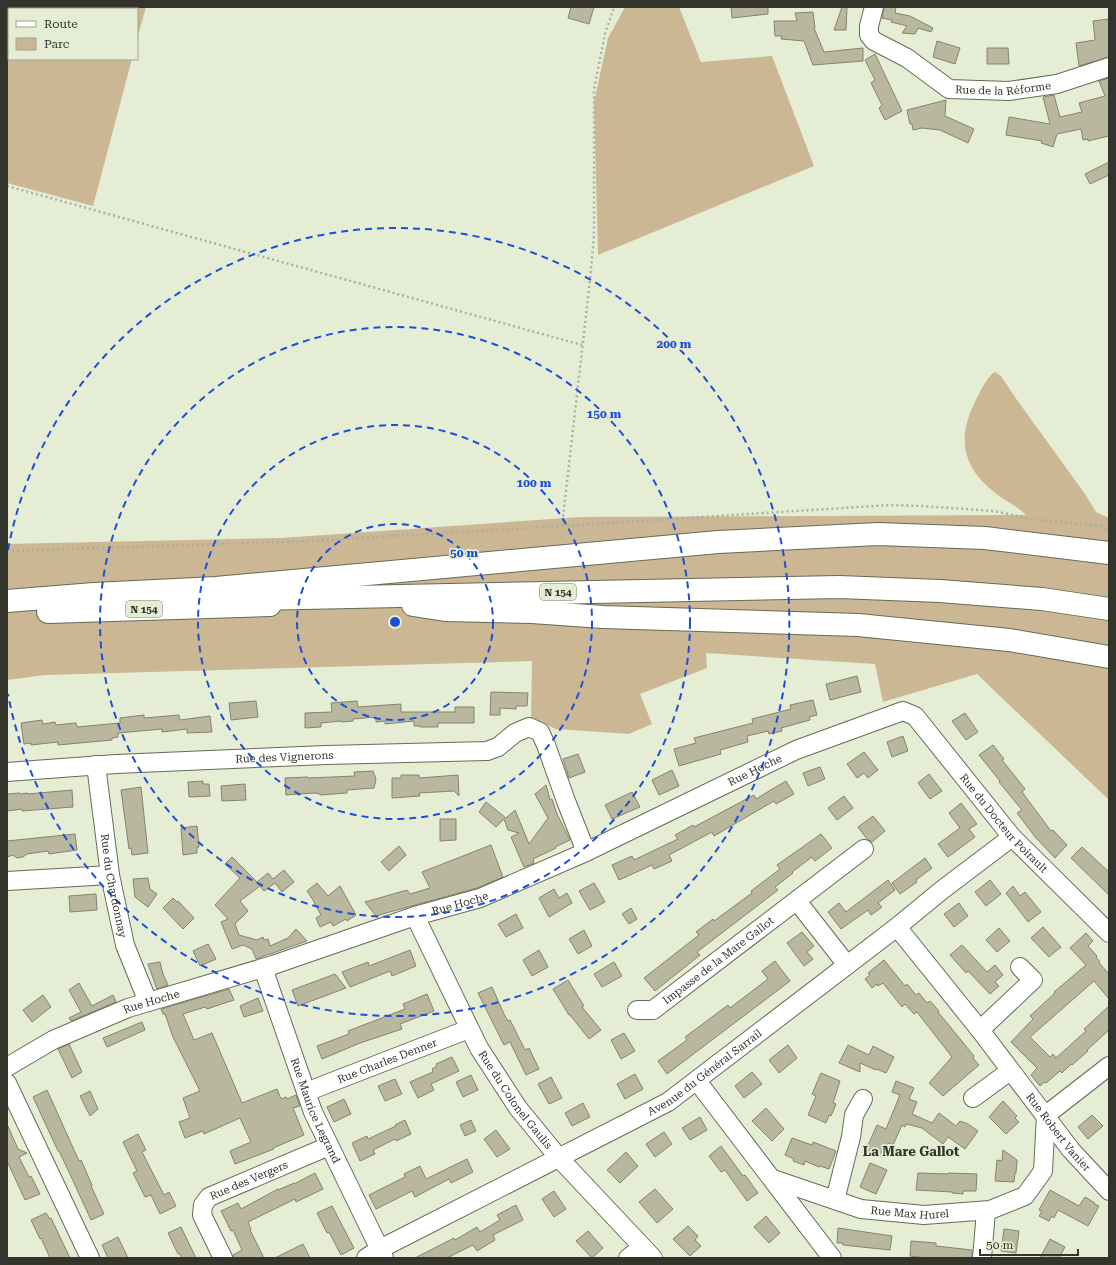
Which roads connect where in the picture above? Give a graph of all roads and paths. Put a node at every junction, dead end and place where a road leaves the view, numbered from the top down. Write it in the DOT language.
graph roads {
  1 [pos="614,7"];
  2 [pos="874,7"];
  3 [pos="1109,67"];
  4 [pos="7,186"];
  5 [pos="582,345"];
  6 [pos="562,526"];
  7 [pos="1109,532"];
  8 [pos="7,550"];
  9 [pos="1109,553"];
  10 [pos="7,601"];
  11 [pos="402,603"];
  12 [pos="7,608"];
  13 [pos="1109,608"];
  14 [pos="7,614"];
  15 [pos="1109,615"];
  16 [pos="1109,657"];
  17 [pos="903,711"];
  18 [pos="96,765"];
  19 [pos="7,772"];
  20 [pos="1012,837"];
  21 [pos="864,849"];
  22 [pos="586,852"];
  23 [pos="110,875"];
  24 [pos="7,881"];
  25 [pos="797,900"];
  26 [pos="415,916"];
  27 [pos="897,927"];
  28 [pos="1109,933"];
  29 [pos="847,965"];
  30 [pos="1020,967"];
  31 [pos="263,968"];
  32 [pos="148,1002"];
  33 [pos="637,1010"];
  34 [pos="469,1029"];
  35 [pos="980,1030"];
  36 [pos="1109,1066"];
  37 [pos="7,1067"];
  38 [pos="1010,1071"];
  39 [pos="698,1081"];
  40 [pos="7,1083"];
  41 [pos="306,1092"];
  42 [pos="973,1098"];
  43 [pos="863,1099"];
  44 [pos="1046,1115"];
  45 [pos="329,1146"];
  46 [pos="559,1158"];
  47 [pos="773,1179"];
  48 [pos="1109,1191"];
  49 [pos="835,1200"];
  50 [pos="986,1211"];
  51 [pos="648,1252"];
  52 [pos="376,1255"];
  53 [pos="90,1258"];
  54 [pos="224,1258"];
  55 [pos="628,1258"];
  56 [pos="832,1258"];
  57 [pos="982,1258"];
  1 -- 5 [label="path"];
  2 -- 3 [label="street, Rue de la Réforme"];
  4 -- 5 [label="path"];
  5 -- 6 [label="path"];
  6 -- 7 [label="path"];
  6 -- 8 [label="path"];
  9 -- 10 [label="main road"];
  11 -- 14 [label="main road, N 154"];
  11 -- 15 [label="main road, N 154"];
  11 -- 16 [label="main road"];
  12 -- 13 [label="main road, N 154"];
  17 -- 20 [label="street, Rue du Docteur Poirault"];
  17 -- 22 [label="street, Rue Hoche"];
  18 -- 19 [label="street, Rue des Vignerons"];
  18 -- 22 [label="street, Rue des Vignerons"];
  18 -- 23 [label="street, Rue du Chardonnay"];
  20 -- 27 [label="street, Avenue du Général Sarrail"];
  20 -- 28 [label="street, Rue du Docteur Poirault"];
  21 -- 25 [label="street, Impasse de la Mare Gallot"];
  22 -- 26 [label="street, Rue Hoche"];
  23 -- 24 [label="street"];
  23 -- 32 [label="street, Rue du Chardonnay"];
  25 -- 29 [label="street"];
  25 -- 33 [label="street, Impasse de la Mare Gallot"];
  26 -- 31 [label="street, Rue Hoche"];
  26 -- 34 [label="street, Rue du Colonel Gaulis"];
  27 -- 29 [label="street, Avenue du Général Sarrail"];
  27 -- 35 [label="street, Rue Robert Vanier"];
  29 -- 39 [label="street, Avenue du Général Sarrail"];
  30 -- 35 [label="street"];
  31 -- 32 [label="street, Rue Hoche"];
  31 -- 41 [label="street, Rue Maurice Legrand"];
  32 -- 37 [label="street, Rue Hoche"];
  34 -- 41 [label="street, Rue Charles Denner"];
  34 -- 46 [label="street, Rue du Colonel Gaulis"];
  35 -- 38 [label="street, Rue Robert Vanier"];
  36 -- 44 [label="street"];
  38 -- 42 [label="street"];
  38 -- 44 [label="street, Rue Robert Vanier"];
  39 -- 46 [label="street, Avenue du Général Sarrail"];
  39 -- 47 [label="street"];
  40 -- 53 [label="street"];
  41 -- 45 [label="street, Rue Maurice Legrand"];
  43 -- 49 [label="street"];
  44 -- 48 [label="street, Rue Robert Vanier"];
  44 -- 50 [label="street, Rue Max Hurel"];
  45 -- 52 [label="street, Rue Maurice Legrand"];
  45 -- 54 [label="street, Rue des Vergers"];
  46 -- 51 [label="street, Rue du Colonel Gaulis"];
  46 -- 52 [label="street, Avenue du Général Sarrail"];
  47 -- 49 [label="street, Rue Max Hurel"];
  47 -- 56 [label="street"];
  49 -- 50 [label="street, Rue Max Hurel"];
  50 -- 57 [label="street"];
  51 -- 55 [label="street"];
}
